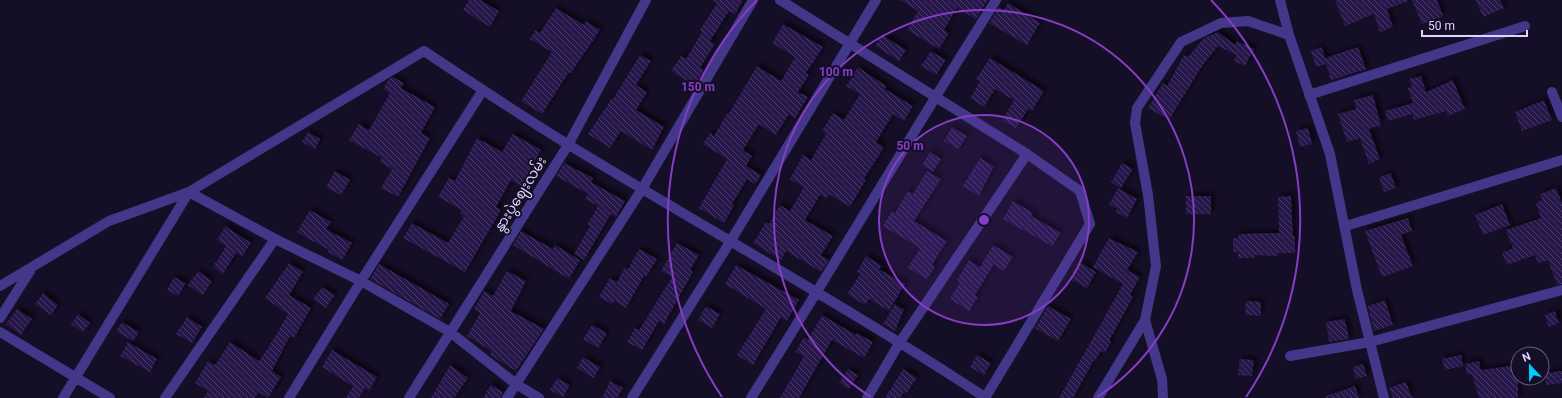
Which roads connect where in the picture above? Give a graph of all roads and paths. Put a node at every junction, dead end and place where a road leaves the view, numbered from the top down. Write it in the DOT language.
graph roads {
  1 [pos="646,0"];
  2 [pos="753,0"];
  3 [pos="780,0"];
  4 [pos="876,0"];
  5 [pos="996,0"];
  6 [pos="1280,0"];
  7 [pos="1525,26"];
  8 [pos="1289,35"];
  9 [pos="849,44"];
  10 [pos="483,90"];
  11 [pos="1552,92"];
  12 [pos="1309,95"];
  13 [pos="934,97"];
  14 [pos="1562,117"];
  15 [pos="568,144"];
  16 [pos="1027,154"];
  17 [pos="1562,160"];
  18 [pos="642,189"];
  19 [pos="189,192"];
  20 [pos="1346,226"];
  21 [pos="275,239"];
  22 [pos="730,242"];
  23 [pos="31,269"];
  24 [pos="361,281"];
  25 [pos="0,286"];
  26 [pos="1562,290"];
  27 [pos="818,292"];
  28 [pos="0,318"];
  29 [pos="1145,320"];
  30 [pos="0,332"];
  31 [pos="450,332"];
  32 [pos="900,342"];
  33 [pos="1370,342"];
  34 [pos="1290,356"];
  35 [pos="75,378"];
  36 [pos="516,384"];
  37 [pos="62,398"];
  38 [pos="110,398"];
  39 [pos="165,398"];
  40 [pos="289,398"];
  41 [pos="409,398"];
  42 [pos="507,398"];
  43 [pos="539,398"];
  44 [pos="632,398"];
  45 [pos="752,398"];
  46 [pos="867,398"];
  47 [pos="985,398"];
  48 [pos="1098,398"];
  49 [pos="1163,398"];
  50 [pos="1384,398"];
  1 -- 15 [label="street, နွားပွဲဈေးလမ်း"];
  2 -- 18 [label="street"];
  3 -- 9 [label="street"];
  4 -- 9 [label="street"];
  5 -- 13 [label="street"];
  6 -- 8 [label="street"];
  7 -- 12 [label="street"];
  8 -- 12 [label="street"];
  8 -- 29 [label="street"];
  9 -- 13 [label="street"];
  9 -- 22 [label="street"];
  10 -- 15 [label="street"];
  10 -- 19 [label="street"];
  10 -- 24 [label="street"];
  11 -- 14 [label="street"];
  12 -- 20 [label="street"];
  13 -- 16 [label="street"];
  13 -- 27 [label="street"];
  15 -- 18 [label="street"];
  15 -- 31 [label="street, နွားပွဲဈေးလမ်း"];
  16 -- 32 [label="street"];
  16 -- 47 [label="street"];
  17 -- 20 [label="street"];
  18 -- 22 [label="street"];
  18 -- 36 [label="street"];
  19 -- 21 [label="street"];
  19 -- 23 [label="street"];
  19 -- 35 [label="street"];
  20 -- 33 [label="street"];
  21 -- 24 [label="street"];
  21 -- 39 [label="street"];
  22 -- 27 [label="street"];
  22 -- 44 [label="street"];
  23 -- 25 [label="street"];
  23 -- 28 [label="street"];
  24 -- 31 [label="street"];
  24 -- 40 [label="street"];
  26 -- 33 [label="street"];
  27 -- 32 [label="street"];
  27 -- 45 [label="street"];
  29 -- 48 [label="street"];
  29 -- 49 [label="street"];
  30 -- 35 [label="street"];
  31 -- 36 [label="street"];
  31 -- 41 [label="street, နွားပွဲဈေးလမ်း"];
  32 -- 46 [label="street"];
  32 -- 47 [label="street"];
  33 -- 34 [label="street"];
  33 -- 50 [label="street"];
  35 -- 37 [label="street"];
  35 -- 38 [label="street"];
  36 -- 42 [label="street"];
  36 -- 43 [label="street"];
}
